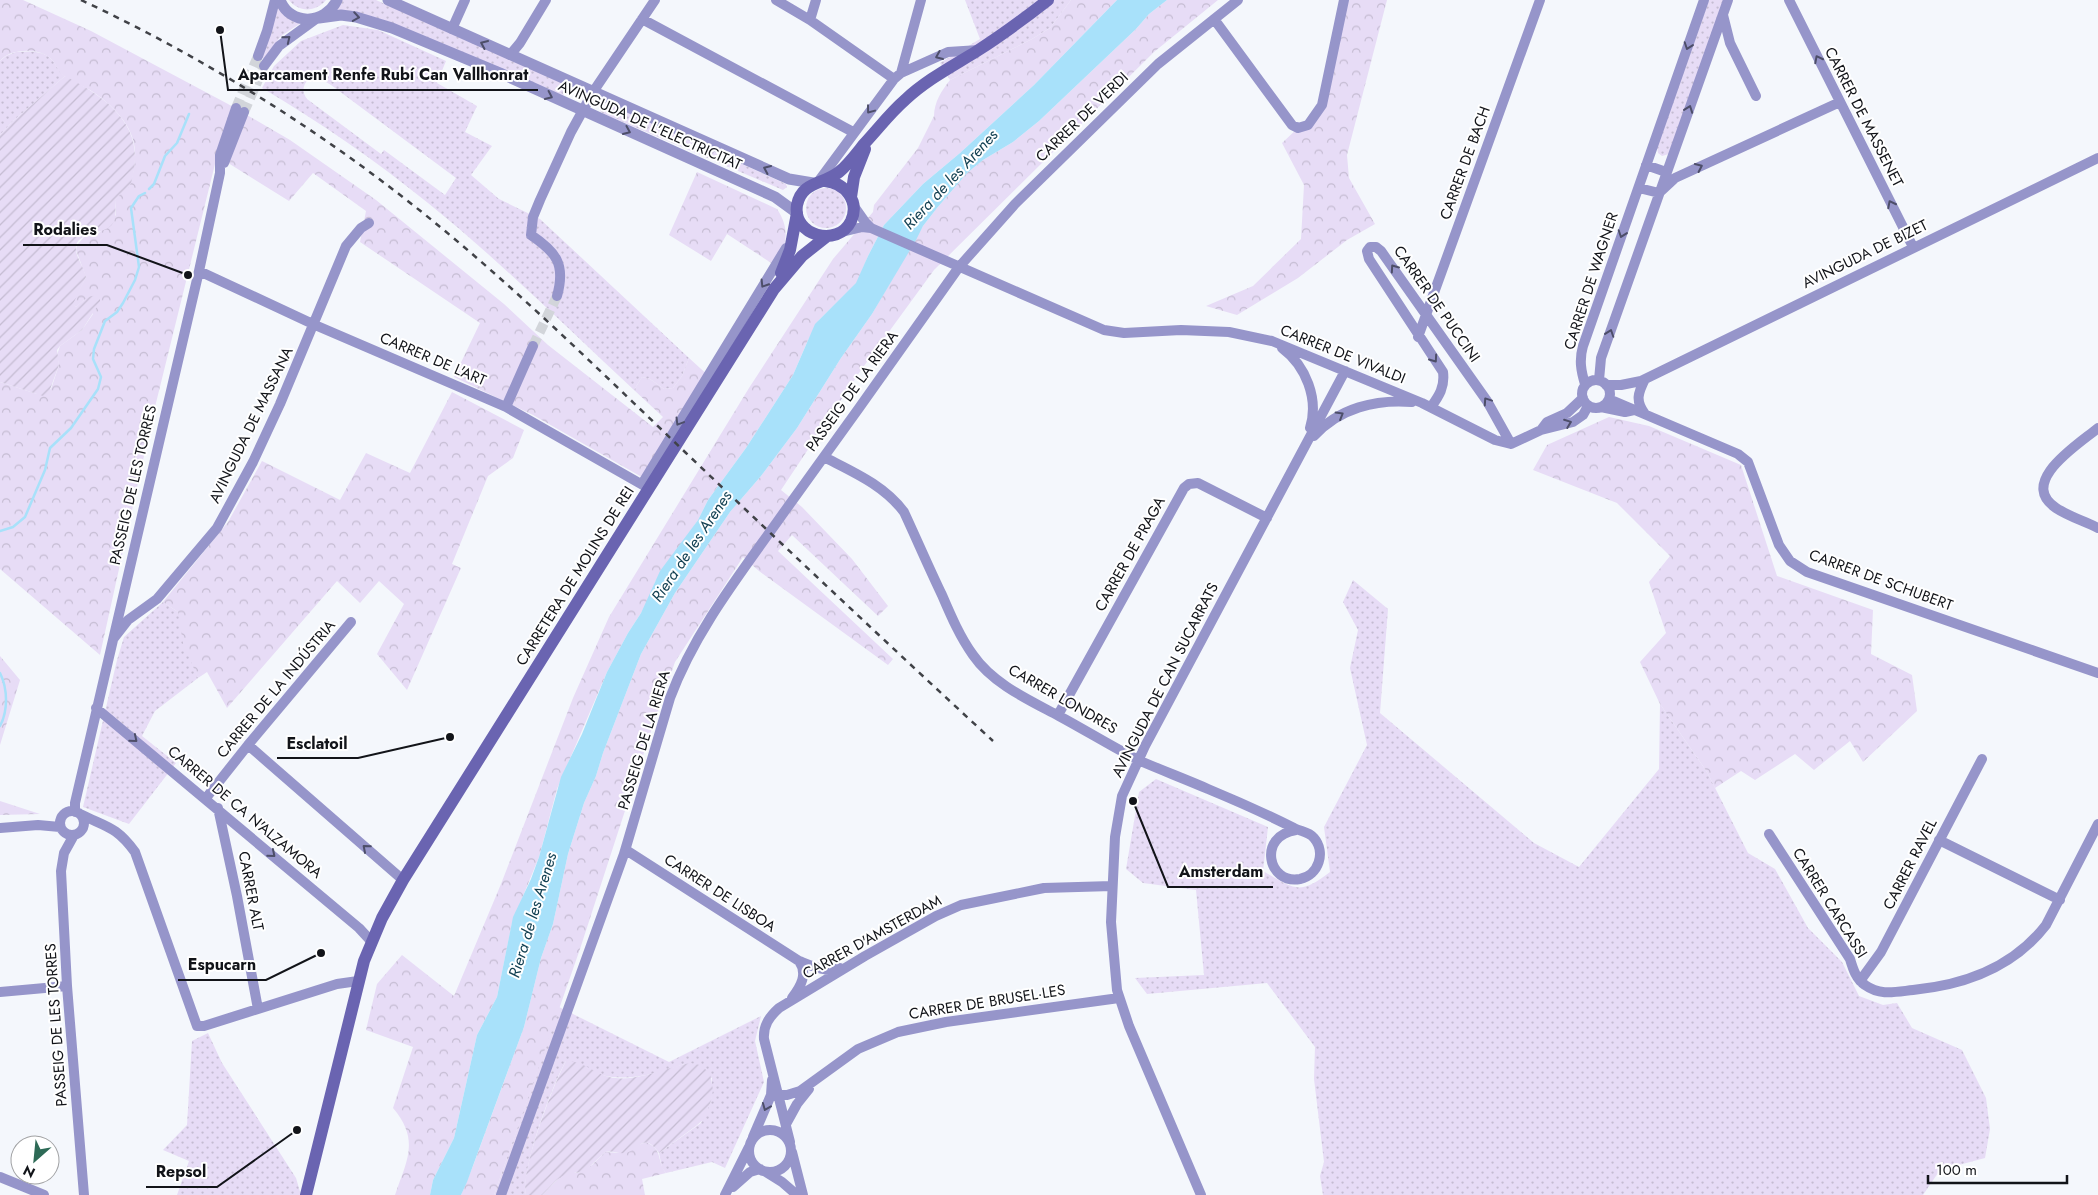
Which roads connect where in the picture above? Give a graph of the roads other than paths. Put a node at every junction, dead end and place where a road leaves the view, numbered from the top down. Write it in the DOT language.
graph roads {
  1 [pos="275,0"];
  2 [pos="280,0"];
  3 [pos="337,0"];
  4 [pos="388,0"];
  5 [pos="465,0"];
  6 [pos="546,0"];
  7 [pos="655,0"];
  8 [pos="776,0"];
  9 [pos="816,0"];
  10 [pos="921,0"];
  11 [pos="1048,0"];
  12 [pos="1238,0"];
  13 [pos="1344,0"];
  14 [pos="1540,0"];
  15 [pos="1704,0"];
  16 [pos="1728,0"];
  17 [pos="1789,0"];
  18 [pos="406,4"];
  19 [pos="1723,15"];
  20 [pos="317,18"];
  21 [pos="1214,18"];
  22 [pos="642,19"];
  23 [pos="810,20"];
  24 [pos="452,29"];
  25 [pos="979,50"];
  26 [pos="510,55"];
  27 [pos="258,56"];
  28 [pos="264,66"];
  29 [pos="897,76"];
  30 [pos="593,92"];
  31 [pos="1756,96"];
  32 [pos="1840,102"];
  33 [pos="240,110"];
  34 [pos="582,111"];
  35 [pos="853,132"];
  36 [pos="871,137"];
  37 [pos="2098,158"];
  38 [pos="1646,165"];
  39 [pos="1666,172"];
  40 [pos="819,182"];
  41 [pos="1639,188"];
  42 [pos="1659,193"];
  43 [pos="852,201"];
  44 [pos="796,219"];
  45 [pos="369,223"];
  46 [pos="872,228"];
  47 [pos="842,232"];
  48 [pos="826,237"];
  49 [pos="1913,247"];
  50 [pos="959,268"];
  51 [pos="198,271"];
  52 [pos="774,289"];
  53 [pos="557,296"];
  54 [pos="1426,315"];
  55 [pos="314,325"];
  56 [pos="1418,337"];
  57 [pos="1272,341"];
  58 [pos="533,346"];
  59 [pos="1345,371"];
  60 [pos="1643,380"];
  61 [pos="1603,382"];
  62 [pos="1586,384"];
  63 [pos="1607,401"];
  64 [pos="1585,402"];
  65 [pos="1427,405"];
  66 [pos="506,407"];
  67 [pos="1644,414"];
  68 [pos="2098,428"];
  69 [pos="1511,444"];
  70 [pos="1304,448"];
  71 [pos="824,457"];
  72 [pos="645,486"];
  73 [pos="1267,518"];
  74 [pos="2098,528"];
  75 [pos="351,622"];
  76 [pos="111,643"];
  77 [pos="2098,673"];
  78 [pos="96,708"];
  79 [pos="1058,715"];
  80 [pos="248,745"];
  81 [pos="1982,759"];
  82 [pos="1138,760"];
  83 [pos="206,798"];
  84 [pos="218,808"];
  85 [pos="75,810"];
  86 [pos="96,821"];
  87 [pos="2098,824"];
  88 [pos="83,827"];
  89 [pos="0,828"];
  90 [pos="64,828"];
  91 [pos="1296,830"];
  92 [pos="1770,834"];
  93 [pos="1939,840"];
  94 [pos="626,850"];
  95 [pos="403,880"];
  96 [pos="1112,886"];
  97 [pos="2060,900"];
  98 [pos="371,941"];
  99 [pos="799,961"];
  100 [pos="848,966"];
  101 [pos="358,981"];
  102 [pos="1863,984"];
  103 [pos="67,986"];
  104 [pos="0,992"];
  105 [pos="1119,998"];
  106 [pos="790,1001"];
  107 [pos="258,1009"];
  108 [pos="773,1072"];
  109 [pos="814,1083"];
  110 [pos="779,1095"];
  111 [pos="786,1124"];
  112 [pos="750,1143"];
  113 [pos="790,1145"];
  114 [pos="763,1171"];
  115 [pos="0,1177"];
  116 [pos="307,1193"];
  117 [pos="44,1195"];
  118 [pos="84,1195"];
  119 [pos="501,1195"];
  120 [pos="725,1195"];
  121 [pos="797,1195"];
  122 [pos="803,1195"];
  123 [pos="1201,1195"];
  1 -- 27 [label="street"];
  2 -- 20 [label="street, AVINGUDA DE L'ELECTRICITAT"];
  3 -- 20 [label="street"];
  4 -- 18 [label="street, AVINGUDA DE L'ELECTRICITAT"];
  5 -- 24 [label="street"];
  6 -- 26 [label="street"];
  7 -- 22 [label="street"];
  8 -- 23 [label="street"];
  9 -- 23 [label="street"];
  10 -- 29 [label="street"];
  11 -- 25 [label="main road"];
  12 -- 21 [label="street, CARRER DE VERDI"];
  13 -- 21 [label="street"];
  14 -- 54 [label="street, CARRER DE BACH"];
  15 -- 38 [label="street, CARRER DE WAGNER, one-way"];
  16 -- 19 [label="street"];
  32 -- 17 [label="street, CARRER DE MASSENET, one-way"];
  18 -- 24 [label="street, AVINGUDA DE L'ELECTRICITAT"];
  19 -- 31 [label="street"];
  39 -- 19 [label="street, one-way"];
  28 -- 20 [label="street, one-way"];
  20 -- 34 [label="street, AVINGUDA DE L'ELECTRICITAT, one-way"];
  21 -- 50 [label="street, CARRER DE VERDI"];
  22 -- 30 [label="street"];
  22 -- 35 [label="street"];
  23 -- 29 [label="street"];
  26 -- 24 [label="street, AVINGUDA DE L'ELECTRICITAT, one-way"];
  25 -- 29 [label="street, one-way"];
  25 -- 36 [label="main road"];
  26 -- 30 [label="street, AVINGUDA DE L'ELECTRICITAT"];
  29 -- 35 [label="street, one-way"];
  30 -- 34 [label="street"];
  40 -- 30 [label="street, AVINGUDA DE L'ELECTRICITAT, one-way"];
  42 -- 32 [label="street, one-way"];
  49 -- 32 [label="street, CARRER DE MASSENET, one-way"];
  33 -- 51 [label="street, PASSEIG DE LES TORRES"];
  34 -- 44 [label="street, AVINGUDA DE L'ELECTRICITAT, one-way"];
  34 -- 53 [label="street"];
  35 -- 40 [label="street"];
  36 -- 40 [label="main road, CARRETERA DE MOLINS DE REI"];
  36 -- 43 [label="main road"];
  37 -- 49 [label="street, AVINGUDA DE BIZET"];
  38 -- 39 [label="street"];
  38 -- 41 [label="street, CARRER DE WAGNER"];
  39 -- 42 [label="street"];
  40 -- 43 [label="main road"];
  40 -- 44 [label="main road, CARRETERA DE MOLINS DE REI"];
  41 -- 42 [label="street"];
  41 -- 62 [label="street, CARRER DE WAGNER, one-way"];
  61 -- 42 [label="street, one-way"];
  43 -- 46 [label="street, CARRER DE VIVALDI"];
  43 -- 47 [label="main road"];
  44 -- 48 [label="main road"];
  44 -- 52 [label="main road, CARRETERA DE MOLINS DE REI"];
  44 -- 72 [label="street, CARRETERA DE MOLINS DE REI, one-way"];
  45 -- 55 [label="street, AVINGUDA DE MASSANA"];
  46 -- 47 [label="street, CARRER DE VIVALDI"];
  46 -- 50 [label="street, CARRER DE VIVALDI"];
  47 -- 48 [label="main road, CARRETERA DE MOLINS DE REI"];
  48 -- 52 [label="main road, CARRETERA DE MOLINS DE REI"];
  49 -- 60 [label="street, AVINGUDA DE BIZET"];
  50 -- 57 [label="street, CARRER DE VIVALDI"];
  50 -- 71 [label="street, PASSEIG DE LA RIERA"];
  51 -- 55 [label="street, CARRER DE L'ART"];
  51 -- 76 [label="street, PASSEIG DE LES TORRES"];
  52 -- 72 [label="main road, CARRETERA DE MOLINS DE REI"];
  54 -- 56 [label="street, CARRER DE BACH"];
  54 -- 56 [label="street, CARRER DE PUCCINI, one-way"];
  69 -- 54 [label="street, CARRER DE PUCCINI, one-way"];
  55 -- 66 [label="street, CARRER DE L'ART"];
  55 -- 76 [label="street, AVINGUDA DE MASSANA"];
  56 -- 65 [label="street, CARRER DE PUCCINI, one-way"];
  57 -- 59 [label="street, CARRER DE VIVALDI"];
  57 -- 70 [label="street, AVINGUDA DE CAN SUCARRATS"];
  58 -- 66 [label="street"];
  59 -- 65 [label="street, CARRER DE VIVALDI"];
  59 -- 70 [label="street, AVINGUDA DE CAN SUCARRATS"];
  60 -- 61 [label="street, AVINGUDA DE BIZET"];
  60 -- 63 [label="street, AVINGUDA DE BIZET"];
  60 -- 67 [label="street"];
  61 -- 62 [label="street"];
  61 -- 63 [label="street"];
  62 -- 64 [label="street"];
  63 -- 64 [label="street"];
  63 -- 67 [label="street, CARRER DE SCHUBERT"];
  64 -- 69 [label="street"];
  65 -- 69 [label="street, CARRER DE VIVALDI"];
  70 -- 65 [label="street, AVINGUDA DE CAN SUCARRATS, one-way"];
  66 -- 72 [label="street, CARRER DE L'ART"];
  67 -- 77 [label="street, CARRER DE SCHUBERT"];
  68 -- 74 [label="street"];
  70 -- 73 [label="street, AVINGUDA DE CAN SUCARRATS"];
  71 -- 79 [label="street, CARRER LONDRES"];
  71 -- 94 [label="street, PASSEIG DE LA RIERA"];
  72 -- 95 [label="main road, CARRETERA DE MOLINS DE REI"];
  73 -- 79 [label="street, CARRER DE PRAGA"];
  73 -- 82 [label="street, AVINGUDA DE CAN SUCARRATS"];
  75 -- 80 [label="street, CARRER DE LA INDÚSTRIA"];
  76 -- 78 [label="street, PASSEIG DE LES TORRES"];
  78 -- 83 [label="street, CARRER DE CA N'ALZAMORA, one-way"];
  78 -- 85 [label="street, PASSEIG DE LES TORRES"];
  79 -- 82 [label="street, CARRER LONDRES"];
  80 -- 83 [label="street, CARRER DE LA INDÚSTRIA"];
  95 -- 80 [label="street, one-way"];
  81 -- 93 [label="street, CARRER RAVEL"];
  82 -- 91 [label="street, CARRER LONDRES"];
  82 -- 96 [label="street, AVINGUDA DE CAN SUCARRATS"];
  83 -- 84 [label="street, CARRER DE CA N'ALZAMORA"];
  84 -- 98 [label="street, CARRER DE CA N'ALZAMORA, one-way"];
  84 -- 107 [label="street, CARRER ALT"];
  85 -- 86 [label="street"];
  85 -- 88 [label="street"];
  85 -- 90 [label="street"];
  86 -- 88 [label="street"];
  86 -- 107 [label="street"];
  87 -- 97 [label="street"];
  88 -- 90 [label="street"];
  89 -- 90 [label="street"];
  90 -- 103 [label="street, PASSEIG DE LES TORRES"];
  91 -- 91 [label="street"];
  92 -- 102 [label="street, CARRER CARCASSI"];
  93 -- 97 [label="street"];
  93 -- 102 [label="street, CARRER RAVEL"];
  94 -- 99 [label="street, CARRER DE LISBOA"];
  94 -- 119 [label="street, PASSEIG DE LA RIERA"];
  95 -- 98 [label="main road, CARRETERA DE MOLINS DE REI"];
  96 -- 100 [label="street, CARRER D'AMSTERDAM"];
  96 -- 105 [label="street, AVINGUDA DE CAN SUCARRATS"];
  97 -- 102 [label="street"];
  98 -- 101 [label="main road, CARRETERA DE MOLINS DE REI"];
  99 -- 100 [label="street, CARRER DE LISBOA"];
  99 -- 106 [label="street"];
  100 -- 106 [label="street, CARRER D'AMSTERDAM"];
  101 -- 107 [label="street"];
  101 -- 116 [label="main road, CARRETERA DE MOLINS DE REI"];
  103 -- 104 [label="street"];
  103 -- 118 [label="street, PASSEIG DE LES TORRES"];
  105 -- 109 [label="street, CARRER DE BRUSEL·LES"];
  105 -- 123 [label="street, AVINGUDA DE CAN SUCARRATS"];
  106 -- 108 [label="street, CARRER D'AMSTERDAM"];
  108 -- 110 [label="street, CARRER D'AMSTERDAM"];
  108 -- 112 [label="street, CARRER D'AMSTERDAM, one-way"];
  109 -- 110 [label="street, CARRER DE BRUSEL·LES"];
  109 -- 111 [label="street, CARRER DE BRUSEL·LES"];
  110 -- 111 [label="street, CARRER D'AMSTERDAM"];
  111 -- 113 [label="street, CARRER D'AMSTERDAM"];
  112 -- 113 [label="street"];
  112 -- 114 [label="street"];
  112 -- 120 [label="street, CARRER D'AMSTERDAM"];
  113 -- 114 [label="street"];
  113 -- 122 [label="street, CARRER D'AMSTERDAM"];
  114 -- 120 [label="street"];
  114 -- 121 [label="street"];
  115 -- 117 [label="street"];
}
